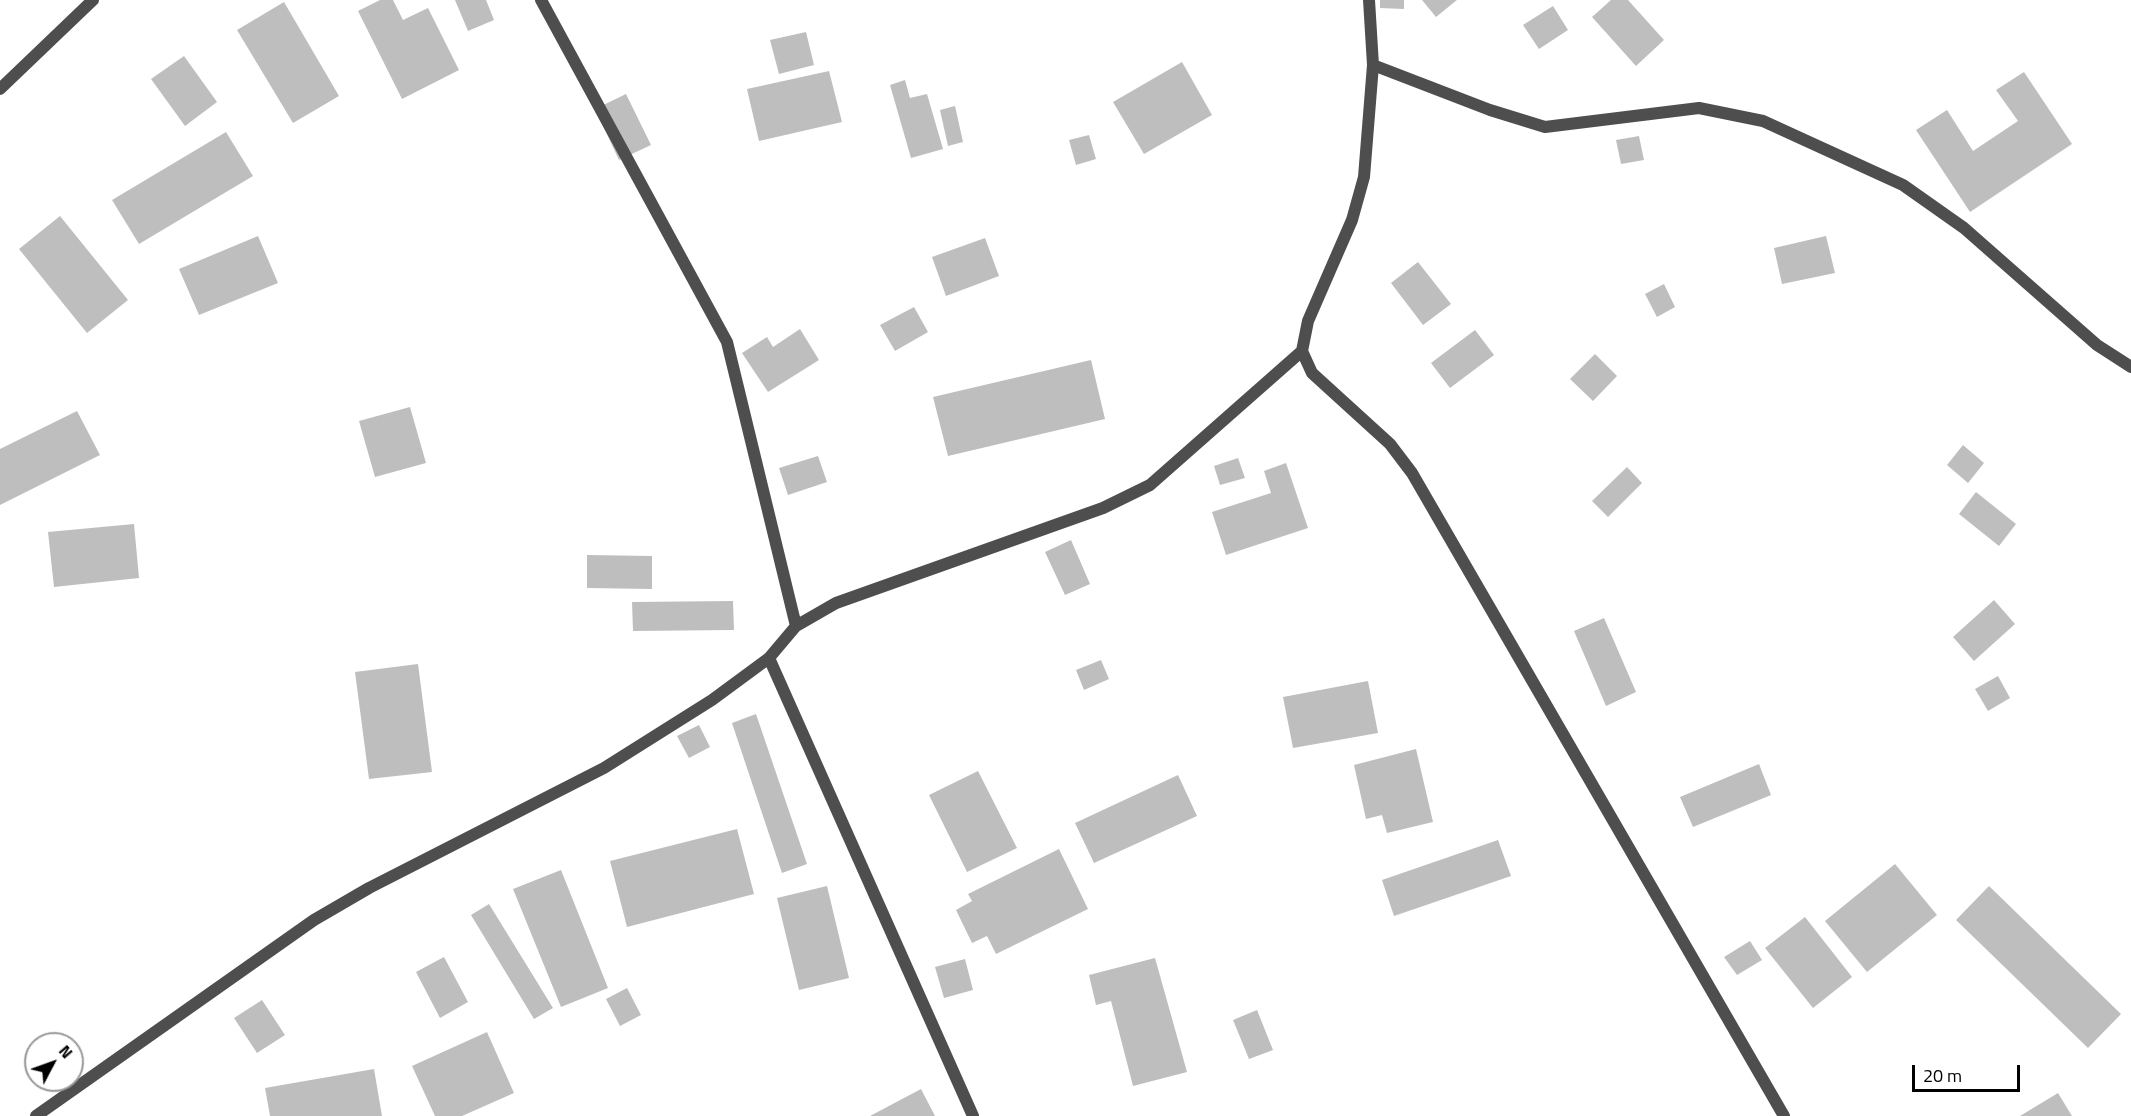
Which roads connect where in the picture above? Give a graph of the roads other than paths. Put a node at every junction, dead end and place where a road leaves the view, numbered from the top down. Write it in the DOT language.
graph roads {
  1 [pos="93,0"];
  2 [pos="541,0"];
  3 [pos="1369,0"];
  4 [pos="1373,65"];
  5 [pos="0,88"];
  6 [pos="1302,351"];
  7 [pos="2131,367"];
  8 [pos="796,626"];
  9 [pos="769,658"];
  10 [pos="36,1116"];
  11 [pos="973,1116"];
  12 [pos="1784,1116"];
  1 -- 5 [label="street"];
  2 -- 8 [label="street"];
  3 -- 4 [label="street"];
  4 -- 6 [label="street"];
  4 -- 7 [label="street"];
  6 -- 8 [label="street"];
  6 -- 12 [label="street"];
  8 -- 9 [label="street"];
  9 -- 10 [label="street"];
  9 -- 11 [label="street"];
}
